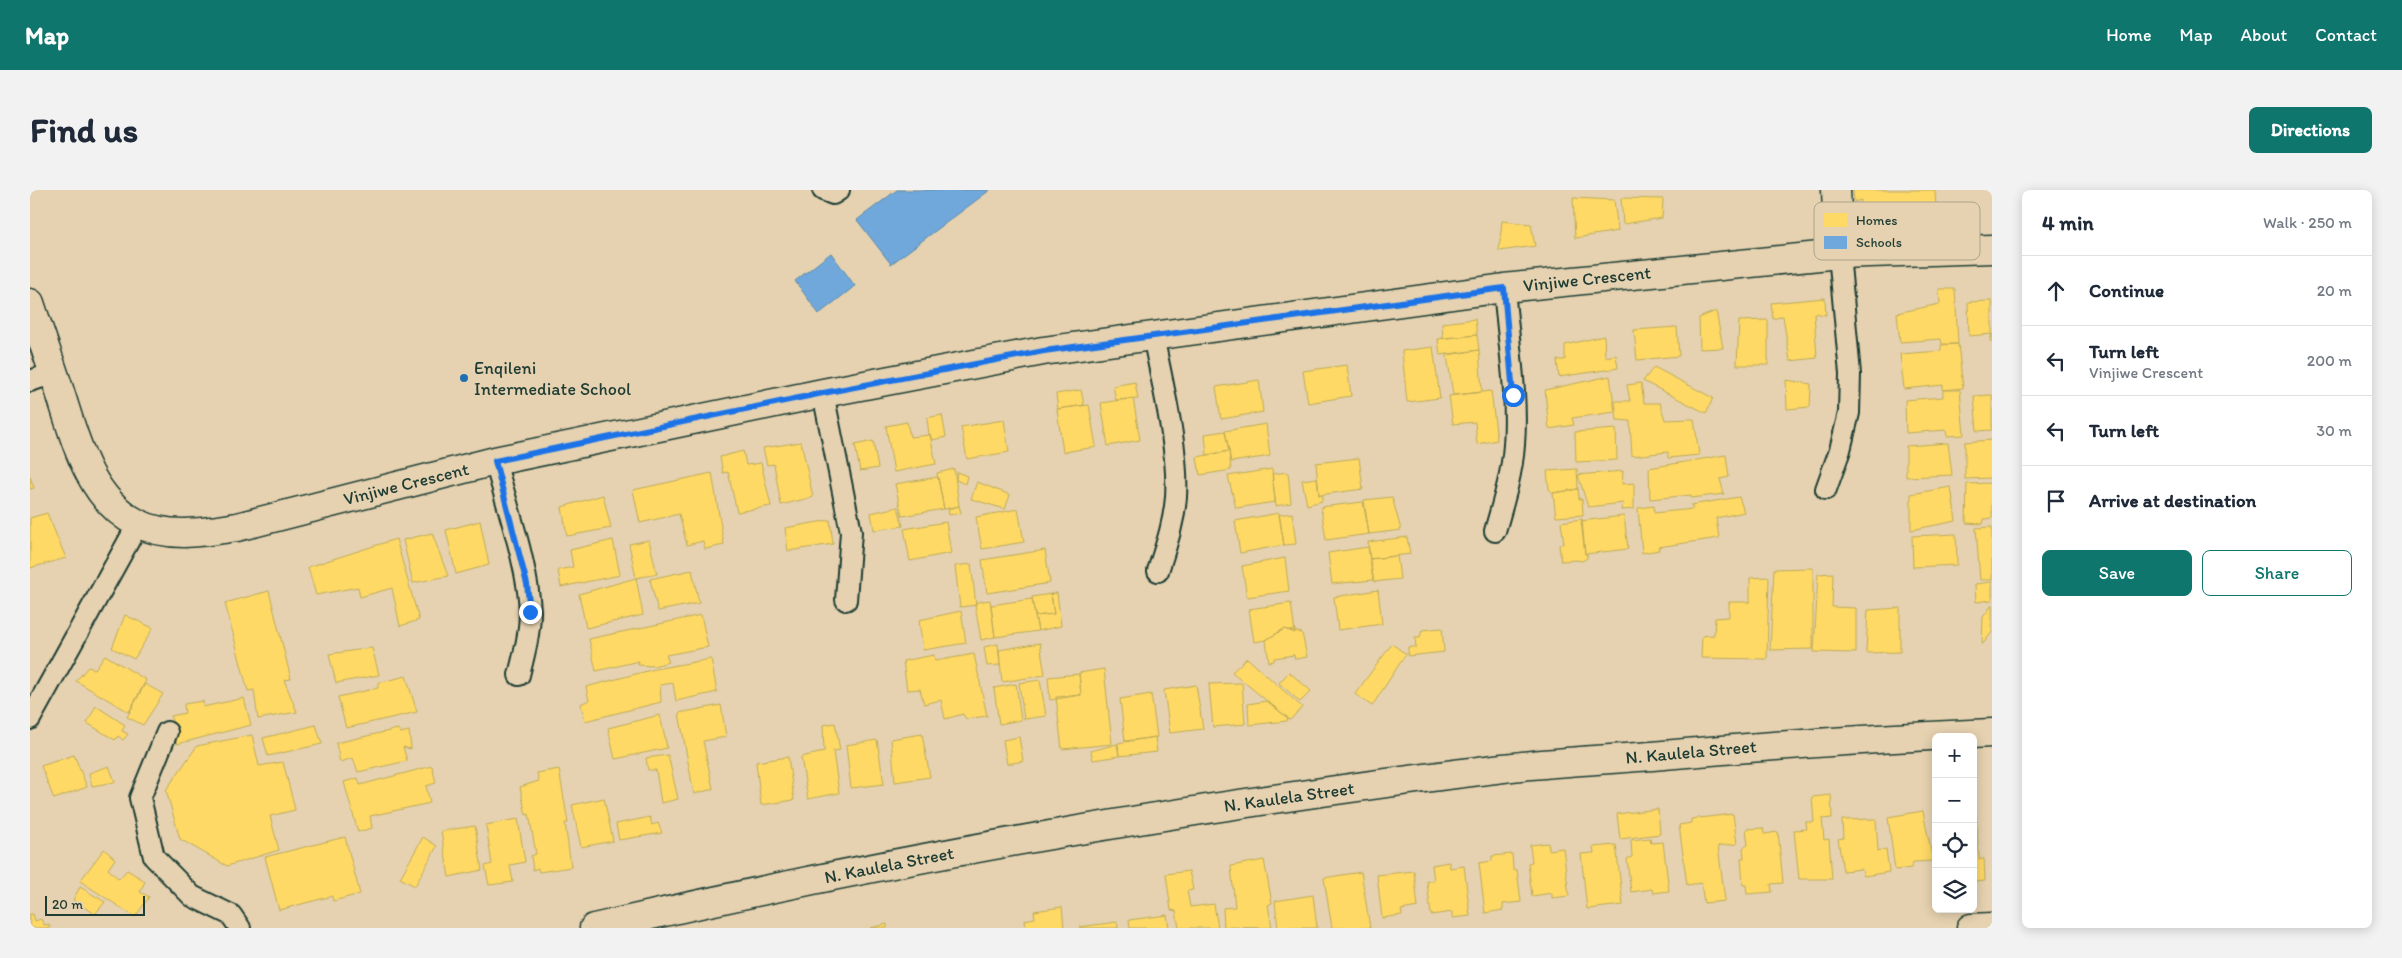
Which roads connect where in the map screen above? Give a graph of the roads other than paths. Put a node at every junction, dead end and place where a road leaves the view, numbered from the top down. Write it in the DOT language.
graph roads {
  1 [pos="823,190"];
  2 [pos="839,190"];
  3 [pos="1814,257"];
  4 [pos="1840,260"];
  5 [pos="1504,288"];
  6 [pos="30,303"];
  7 [pos="1153,335"];
  8 [pos="42,377"];
  9 [pos="823,393"];
  10 [pos="495,461"];
  11 [pos="1826,489"];
  12 [pos="138,524"];
  13 [pos="1495,531"];
  14 [pos="1158,571"];
  15 [pos="846,600"];
  16 [pos="519,676"];
  17 [pos="30,719"];
  18 [pos="166,732"];
  19 [pos="1992,733"];
  20 [pos="1992,927"];
  21 [pos="240,928"];
  22 [pos="594,928"];
  23 [pos="1971,928"];
  1 -- 2 [label="lane"];
  3 -- 5 [label="street, Vinjiwe Crescent"];
  4 -- 11 [label="lane"];
  5 -- 7 [label="street, Vinjiwe Crescent"];
  5 -- 13 [label="lane"];
  6 -- 8 [label="street, Vinjiwe Crescent"];
  7 -- 9 [label="street, Vinjiwe Crescent"];
  7 -- 14 [label="lane"];
  8 -- 12 [label="street, Vinjiwe Crescent"];
  9 -- 10 [label="street, Vinjiwe Crescent"];
  9 -- 15 [label="lane"];
  10 -- 12 [label="street, Vinjiwe Crescent"];
  10 -- 16 [label="lane"];
  12 -- 17 [label="lane"];
  18 -- 21 [label="lane"];
  19 -- 22 [label="street, N. Kaulela Street"];
  20 -- 23 [label="street"];
}
